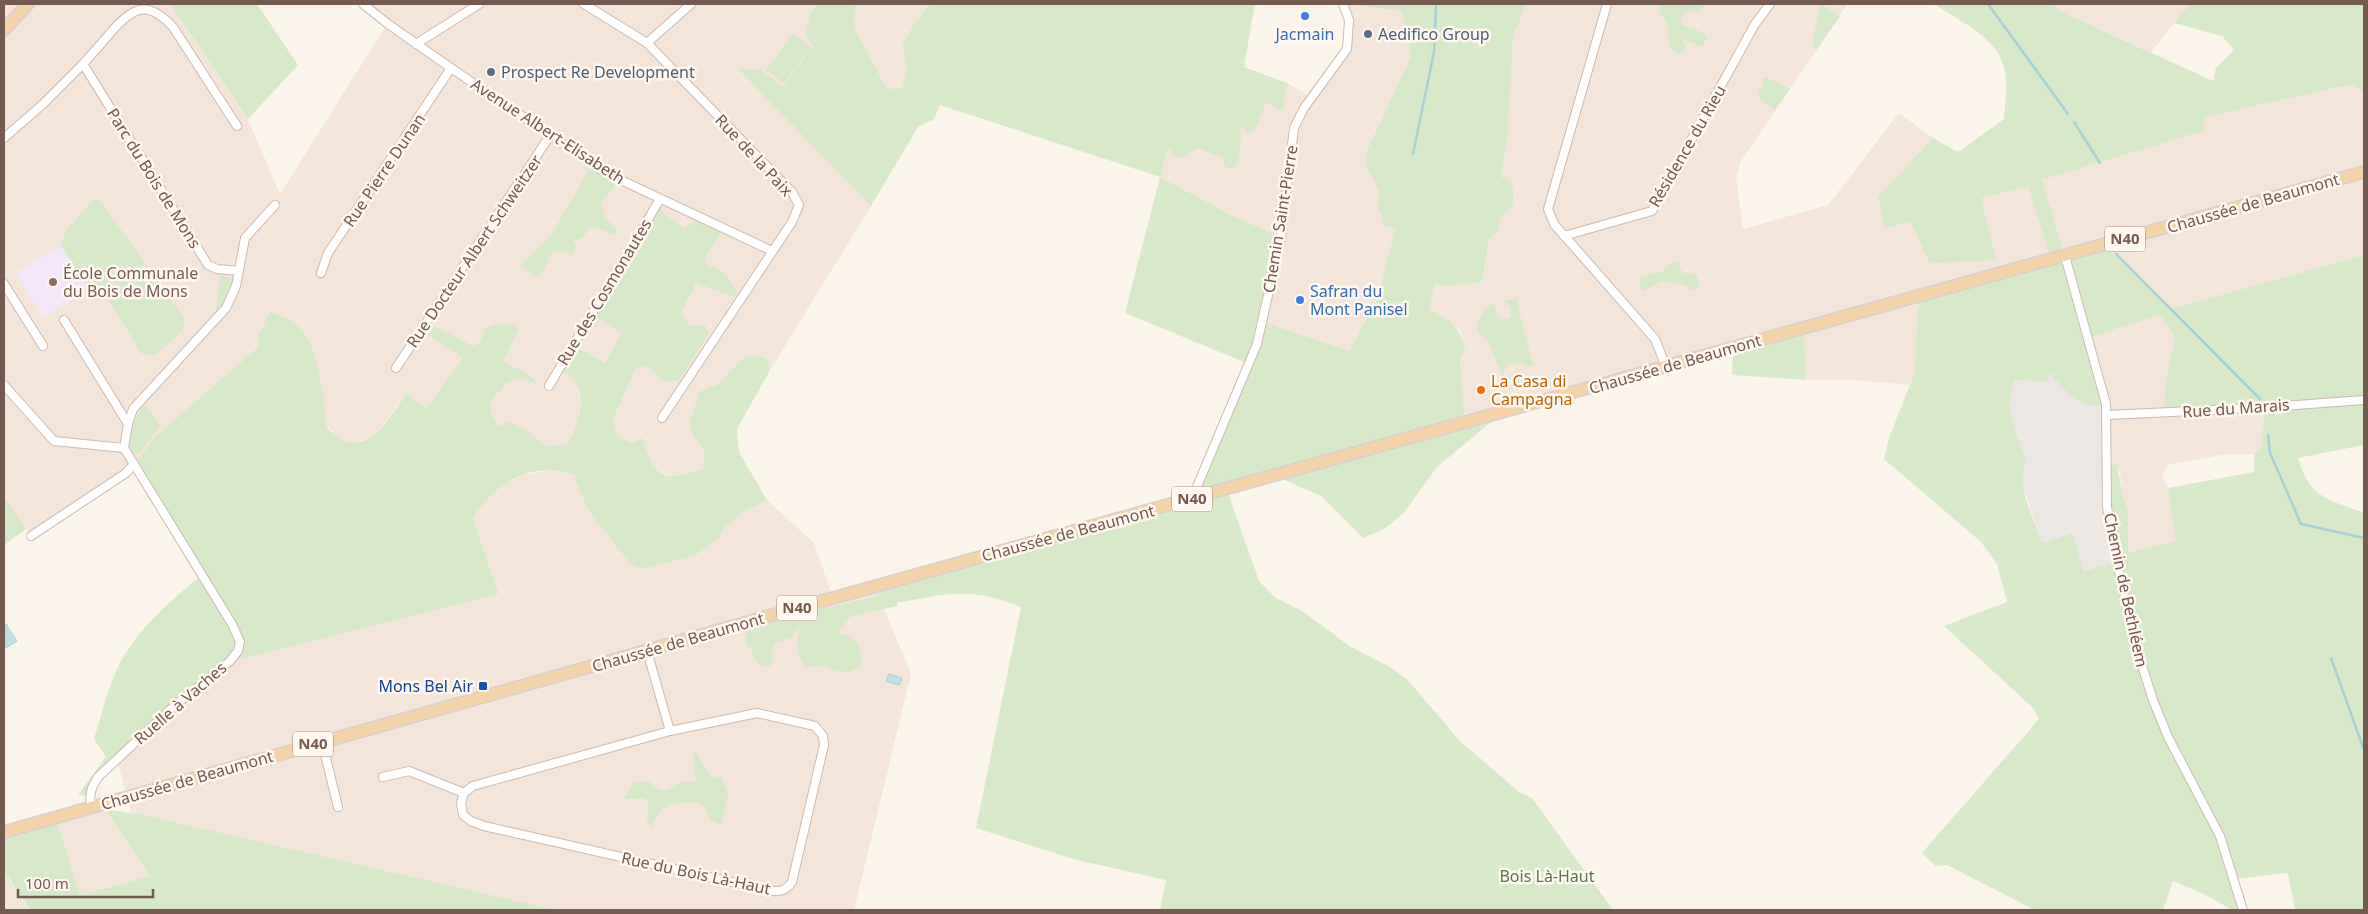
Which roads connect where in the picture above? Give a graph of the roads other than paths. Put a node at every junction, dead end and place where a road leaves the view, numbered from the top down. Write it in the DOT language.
graph roads {
  1 [pos="363,4"];
  2 [pos="463,4"];
  3 [pos="479,4"];
  4 [pos="584,4"];
  5 [pos="691,4"];
  6 [pos="1343,4"];
  7 [pos="1607,4"];
  8 [pos="1770,4"];
  9 [pos="26,5"];
  10 [pos="467,12"];
  11 [pos="4,30"];
  12 [pos="647,43"];
  13 [pos="416,44"];
  14 [pos="83,64"];
  15 [pos="451,68"];
  16 [pos="237,126"];
  17 [pos="551,134"];
  18 [pos="4,138"];
  19 [pos="2364,172"];
  20 [pos="660,199"];
  21 [pos="275,205"];
  22 [pos="1564,236"];
  23 [pos="772,251"];
  24 [pos="2065,256"];
  25 [pos="239,271"];
  26 [pos="321,273"];
  27 [pos="4,284"];
  28 [pos="64,320"];
  29 [pos="43,346"];
  30 [pos="1664,367"];
  31 [pos="396,368"];
  32 [pos="4,385"];
  33 [pos="548,386"];
  34 [pos="2364,400"];
  35 [pos="2108,415"];
  36 [pos="662,418"];
  37 [pos="128,424"];
  38 [pos="124,448"];
  39 [pos="134,464"];
  40 [pos="1195,498"];
  41 [pos="31,536"];
  42 [pos="647,651"];
  43 [pos="670,732"];
  44 [pos="322,742"];
  45 [pos="383,777"];
  46 [pos="464,793"];
  47 [pos="91,807"];
  48 [pos="338,807"];
  49 [pos="4,832"];
  50 [pos="2243,910"];
  1 -- 13 [label="street, Avenue Albert-Elisabeth"];
  2 -- 10 [label="street"];
  3 -- 10 [label="street"];
  4 -- 12 [label="street, Rue de la Paix"];
  5 -- 12 [label="street"];
  6 -- 40 [label="street, Chemin Saint-Pierre"];
  7 -- 22 [label="street"];
  8 -- 22 [label="street, Résidence du Rieu"];
  9 -- 11 [label="main road"];
  10 -- 13 [label="street"];
  12 -- 23 [label="street, Rue de la Paix"];
  13 -- 15 [label="street, Avenue Albert-Elisabeth"];
  14 -- 16 [label="street"];
  14 -- 18 [label="street"];
  14 -- 25 [label="street, Parc du Bois de Mons"];
  15 -- 17 [label="street, Avenue Albert-Elisabeth"];
  15 -- 26 [label="street, Rue Pierre Dunan"];
  17 -- 20 [label="street, Avenue Albert-Elisabeth"];
  17 -- 31 [label="street, Rue Docteur Albert Schweitzer"];
  19 -- 24 [label="main road, Chaussée de Beaumont / N40"];
  20 -- 23 [label="street, Avenue Albert-Elisabeth"];
  20 -- 33 [label="street, Rue des Cosmonautes"];
  21 -- 25 [label="street"];
  22 -- 30 [label="street"];
  23 -- 36 [label="street, Rue de la Paix"];
  24 -- 30 [label="main road, Chaussée de Beaumont / N40"];
  24 -- 35 [label="street, Chemin de Bethléem"];
  25 -- 37 [label="street"];
  27 -- 29 [label="street"];
  28 -- 37 [label="street"];
  30 -- 40 [label="main road, Chaussée de Beaumont / N40"];
  32 -- 38 [label="street"];
  34 -- 35 [label="street, Rue du Marais"];
  35 -- 50 [label="street, Chemin de Bethléem"];
  37 -- 38 [label="street"];
  38 -- 39 [label="street"];
  39 -- 41 [label="street"];
  39 -- 47 [label="street, Ruelle à Vaches"];
  40 -- 42 [label="main road, Chaussée de Beaumont / N40"];
  42 -- 43 [label="street"];
  42 -- 44 [label="main road, Chaussée de Beaumont / N40"];
  43 -- 46 [label="street, Rue du Bois Là-Haut"];
  43 -- 46 [label="street, Rue du Bois Là-Haut"];
  44 -- 47 [label="main road, Chaussée de Beaumont / N40"];
  44 -- 48 [label="street"];
  45 -- 46 [label="street"];
  47 -- 49 [label="main road, Chaussée de Beaumont / N40"];
}
